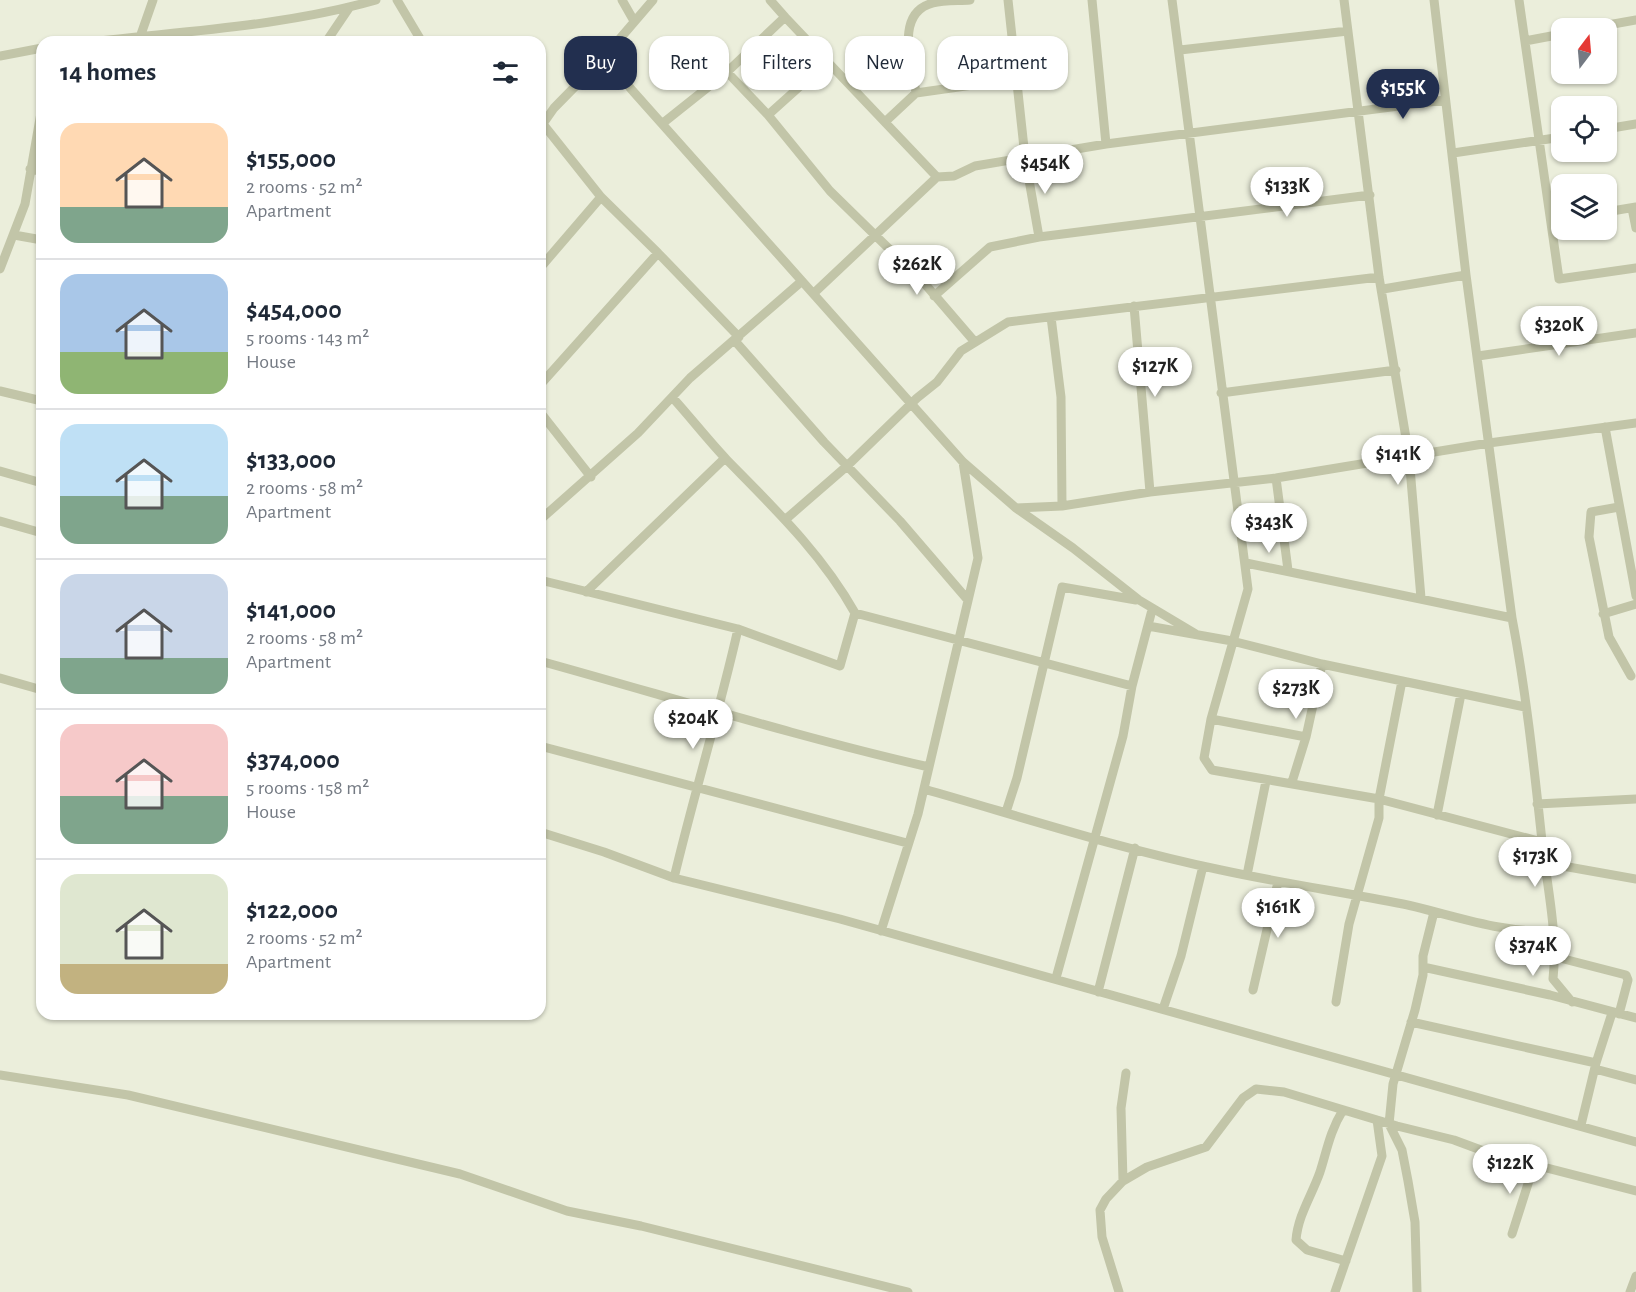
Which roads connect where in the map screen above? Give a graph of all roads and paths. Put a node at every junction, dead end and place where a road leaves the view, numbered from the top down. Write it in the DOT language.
graph roads {
  1 [pos="153,0"];
  2 [pos="376,0"];
  3 [pos="397,0"];
  4 [pos="622,0"];
  5 [pos="653,0"];
  6 [pos="770,0"];
  7 [pos="970,0"];
  8 [pos="1008,0"];
  9 [pos="1092,0"];
  10 [pos="1172,0"];
  11 [pos="1344,0"];
  12 [pos="1434,0"];
  13 [pos="1519,0"];
  14 [pos="349,8"];
  15 [pos="785,17"];
  16 [pos="1636,20"];
  17 [pos="634,21"];
  18 [pos="1617,23"];
  19 [pos="1348,31"];
  20 [pos="140,36"];
  21 [pos="161,36"];
  22 [pos="330,36"];
  23 [pos="418,36"];
  24 [pos="622,36"];
  25 [pos="803,36"];
  26 [pos="1011,36"];
  27 [pos="1551,36"];
  28 [pos="1525,40"];
  29 [pos="36,49"];
  30 [pos="1179,50"];
  31 [pos="0,55"];
  32 [pos="833,68"];
  33 [pos="729,70"];
  34 [pos="729,74"];
  35 [pos="572,90"];
  36 [pos="631,90"];
  37 [pos="704,90"];
  38 [pos="796,90"];
  39 [pos="937,90"];
  40 [pos="1016,90"];
  41 [pos="916,93"];
  42 [pos="1445,100"];
  43 [pos="1358,112"];
  44 [pos="768,115"];
  45 [pos="546,120"];
  46 [pos="886,121"];
  47 [pos="663,123"];
  48 [pos="1636,124"];
  49 [pos="1617,127"];
  50 [pos="546,131"];
  51 [pos="1187,135"];
  52 [pos="36,138"];
  53 [pos="1551,139"];
  54 [pos="1539,141"];
  55 [pos="1106,144"];
  56 [pos="1453,153"];
  57 [pos="1025,157"];
  58 [pos="30,169"];
  59 [pos="36,170"];
  60 [pos="937,177"];
  61 [pos="1370,195"];
  62 [pos="601,197"];
  63 [pos="1634,207"];
  64 [pos="1617,210"];
  65 [pos="1201,215"];
  66 [pos="1550,221"];
  67 [pos="1636,228"];
  68 [pos="14,235"];
  69 [pos="875,237"];
  70 [pos="1039,237"];
  71 [pos="36,239"];
  72 [pos="658,253"];
  73 [pos="546,261"];
  74 [pos="1636,268"];
  75 [pos="0,269"];
  76 [pos="1466,275"];
  77 [pos="1379,276"];
  78 [pos="802,281"];
  79 [pos="1383,289"];
  80 [pos="814,293"];
  81 [pos="1211,295"];
  82 [pos="934,296"];
  83 [pos="1134,306"];
  84 [pos="1051,317"];
  85 [pos="1636,333"];
  86 [pos="737,339"];
  87 [pos="974,341"];
  88 [pos="1478,356"];
  89 [pos="1396,370"];
  90 [pos="546,378"];
  91 [pos="0,391"];
  92 [pos="1221,393"];
  93 [pos="672,397"];
  94 [pos="36,400"];
  95 [pos="911,404"];
  96 [pos="546,420"];
  97 [pos="1636,423"];
  98 [pos="1605,427"];
  99 [pos="1489,443"];
  100 [pos="1409,456"];
  101 [pos="725,458"];
  102 [pos="963,462"];
  103 [pos="847,466"];
  104 [pos="0,471"];
  105 [pos="591,477"];
  106 [pos="1276,478"];
  107 [pos="36,481"];
  108 [pos="1236,483"];
  109 [pos="1150,492"];
  110 [pos="1062,506"];
  111 [pos="1619,507"];
  112 [pos="1016,508"];
  113 [pos="546,515"];
  114 [pos="786,519"];
  115 [pos="0,521"];
  116 [pos="36,531"];
  117 [pos="1246,563"];
  118 [pos="1288,570"];
  119 [pos="546,582"];
  120 [pos="586,592"];
  121 [pos="1636,596"];
  122 [pos="1421,598"];
  123 [pos="967,599"];
  124 [pos="1138,600"];
  125 [pos="1636,604"];
  126 [pos="1152,610"];
  127 [pos="855,613"];
  128 [pos="1604,614"];
  129 [pos="1512,618"];
  130 [pos="1148,626"];
  131 [pos="738,629"];
  132 [pos="1196,634"];
  133 [pos="957,641"];
  134 [pos="1232,641"];
  135 [pos="1045,661"];
  136 [pos="546,663"];
  137 [pos="1322,664"];
  138 [pos="1631,676"];
  139 [pos="0,678"];
  140 [pos="1402,681"];
  141 [pos="1132,686"];
  142 [pos="36,688"];
  143 [pos="1461,694"];
  144 [pos="1525,707"];
  145 [pos="720,711"];
  146 [pos="1211,719"];
  147 [pos="1306,737"];
  148 [pos="546,747"];
  149 [pos="929,767"];
  150 [pos="1266,781"];
  151 [pos="1292,782"];
  152 [pos="697,785"];
  153 [pos="924,789"];
  154 [pos="1379,799"];
  155 [pos="1636,799"];
  156 [pos="1538,804"];
  157 [pos="1006,812"];
  158 [pos="1437,815"];
  159 [pos="546,834"];
  160 [pos="1095,839"];
  161 [pos="1542,842"];
  162 [pos="907,843"];
  163 [pos="1135,848"];
  164 [pos="1546,863"];
  165 [pos="1203,866"];
  166 [pos="1247,875"];
  167 [pos="674,878"];
  168 [pos="1636,879"];
  169 [pos="1278,882"];
  170 [pos="1356,895"];
  171 [pos="1434,912"];
  172 [pos="881,931"];
  173 [pos="1554,931"];
  174 [pos="1556,957"];
  175 [pos="1422,967"];
  176 [pos="1056,978"];
  177 [pos="1553,979"];
  178 [pos="1253,990"];
  179 [pos="1098,992"];
  180 [pos="1550,995"];
  181 [pos="1336,1002"];
  182 [pos="1572,1002"];
  183 [pos="1163,1009"];
  184 [pos="1616,1013"];
  185 [pos="1636,1018"];
  186 [pos="1411,1022"];
  187 [pos="1595,1066"];
  188 [pos="1126,1073"];
  189 [pos="1396,1073"];
  190 [pos="0,1075"];
  191 [pos="1636,1080"];
  192 [pos="1343,1110"];
  193 [pos="1377,1120"];
  194 [pos="1389,1124"];
  195 [pos="1581,1125"];
  196 [pos="1636,1142"];
  197 [pos="1534,1165"];
  198 [pos="1123,1181"];
  199 [pos="1636,1191"];
  200 [pos="1512,1233"];
  201 [pos="1346,1261"];
  202 [pos="1636,1276"];
  203 [pos="908,1292"];
  204 [pos="1119,1292"];
  205 [pos="1335,1292"];
  206 [pos="1417,1292"];
  207 [pos="1630,1292"];
  1 -- 20 [label="street"];
  2 -- 14 [label="street"];
  3 -- 23 [label="street"];
  4 -- 17 [label="street"];
  5 -- 17 [label="street"];
  6 -- 15 [label="street"];
  7 -- 41 [label="street"];
  8 -- 26 [label="street"];
  9 -- 55 [label="street"];
  10 -- 30 [label="street"];
  11 -- 19 [label="street"];
  12 -- 42 [label="street"];
  13 -- 28 [label="street"];
  14 -- 21 [label="street"];
  14 -- 22 [label="street"];
  15 -- 25 [label="street"];
  15 -- 33 [label="street"];
  16 -- 18 [label="street"];
  17 -- 24 [label="street"];
  19 -- 30 [label="street"];
  19 -- 43 [label="street"];
  27 -- 28 [label="street"];
  28 -- 54 [label="street"];
  29 -- 31 [label="street"];
  30 -- 51 [label="street"];
  32 -- 46 [label="street"];
  34 -- 44 [label="street"];
  35 -- 45 [label="street"];
  36 -- 47 [label="street"];
  37 -- 47 [label="street"];
  38 -- 44 [label="street"];
  39 -- 41 [label="street"];
  40 -- 57 [label="street"];
  41 -- 46 [label="street"];
  42 -- 43 [label="street"];
  42 -- 56 [label="street"];
  43 -- 51 [label="street"];
  43 -- 61 [label="street"];
  44 -- 69 [label="street"];
  46 -- 60 [label="street"];
  47 -- 78 [label="street"];
  48 -- 49 [label="street"];
  50 -- 62 [label="street"];
  51 -- 55 [label="street"];
  51 -- 65 [label="street"];
  52 -- 58 [label="street"];
  53 -- 54 [label="street"];
  54 -- 56 [label="street"];
  54 -- 66 [label="street"];
  55 -- 57 [label="street"];
  56 -- 76 [label="street"];
  57 -- 60 [label="street"];
  57 -- 70 [label="street"];
  58 -- 59 [label="street"];
  58 -- 68 [label="street"];
  60 -- 69 [label="street"];
  61 -- 65 [label="street"];
  61 -- 77 [label="street"];
  62 -- 72 [label="street"];
  62 -- 73 [label="street"];
  63 -- 64 [label="street"];
  63 -- 67 [label="street"];
  65 -- 70 [label="street"];
  65 -- 81 [label="street"];
  66 -- 74 [label="street"];
  68 -- 71 [label="street"];
  68 -- 75 [label="street"];
  69 -- 80 [label="street"];
  69 -- 82 [label="street"];
  70 -- 82 [label="street"];
  72 -- 86 [label="street"];
  72 -- 90 [label="street"];
  76 -- 79 [label="street"];
  76 -- 88 [label="street"];
  77 -- 79 [label="street"];
  77 -- 81 [label="street"];
  78 -- 80 [label="street"];
  78 -- 86 [label="street"];
  79 -- 89 [label="street"];
  80 -- 95 [label="street"];
  81 -- 83 [label="street"];
  81 -- 92 [label="street"];
  82 -- 87 [label="street"];
  83 -- 84 [label="street"];
  83 -- 109 [label="street"];
  84 -- 87 [label="street"];
  84 -- 110 [label="street"];
  85 -- 88 [label="street"];
  86 -- 93 [label="street"];
  86 -- 103 [label="street"];
  87 -- 95 [label="street"];
  88 -- 99 [label="street"];
  89 -- 92 [label="street"];
  89 -- 100 [label="street"];
  91 -- 94 [label="street"];
  92 -- 108 [label="street"];
  93 -- 101 [label="street"];
  93 -- 105 [label="street"];
  95 -- 102 [label="street"];
  95 -- 103 [label="street"];
  96 -- 105 [label="street"];
  97 -- 98 [label="street"];
  98 -- 99 [label="street"];
  98 -- 111 [label="street"];
  99 -- 100 [label="street"];
  99 -- 129 [label="street"];
  100 -- 106 [label="street"];
  100 -- 122 [label="street"];
  101 -- 114 [label="street"];
  101 -- 120 [label="street"];
  102 -- 112 [label="street"];
  102 -- 123 [label="street"];
  103 -- 114 [label="street"];
  103 -- 123 [label="street"];
  104 -- 107 [label="street"];
  105 -- 113 [label="street"];
  106 -- 108 [label="street"];
  106 -- 118 [label="street"];
  108 -- 109 [label="street"];
  108 -- 117 [label="street"];
  109 -- 110 [label="street"];
  110 -- 112 [label="street"];
  111 -- 121 [label="street"];
  111 -- 128 [label="street"];
  112 -- 124 [label="street"];
  114 -- 127 [label="street"];
  115 -- 116 [label="street"];
  117 -- 118 [label="street"];
  117 -- 134 [label="street"];
  118 -- 122 [label="street"];
  119 -- 120 [label="street"];
  120 -- 131 [label="street"];
  122 -- 129 [label="street"];
  123 -- 133 [label="street"];
  124 -- 126 [label="street"];
  124 -- 135 [label="street"];
  125 -- 128 [label="street"];
  126 -- 130 [label="street"];
  126 -- 132 [label="street"];
  127 -- 131 [label="street"];
  127 -- 133 [label="street"];
  128 -- 138 [label="street"];
  129 -- 144 [label="street"];
  130 -- 132 [label="street"];
  130 -- 141 [label="street"];
  131 -- 145 [label="street"];
  132 -- 134 [label="street"];
  133 -- 135 [label="street"];
  133 -- 149 [label="street"];
  134 -- 137 [label="street"];
  134 -- 146 [label="street"];
  135 -- 141 [label="street"];
  135 -- 157 [label="street"];
  136 -- 145 [label="street"];
  137 -- 140 [label="street"];
  137 -- 147 [label="street"];
  139 -- 142 [label="street"];
  140 -- 143 [label="street"];
  140 -- 154 [label="street"];
  141 -- 160 [label="street"];
  143 -- 144 [label="street"];
  143 -- 158 [label="street"];
  144 -- 156 [label="street"];
  145 -- 149 [label="street"];
  145 -- 152 [label="street"];
  146 -- 147 [label="street"];
  146 -- 150 [label="street"];
  147 -- 151 [label="street"];
  148 -- 152 [label="street"];
  149 -- 153 [label="street"];
  150 -- 151 [label="street"];
  150 -- 166 [label="street"];
  151 -- 154 [label="street"];
  152 -- 162 [label="street"];
  152 -- 167 [label="street"];
  153 -- 157 [label="street"];
  153 -- 162 [label="street"];
  154 -- 158 [label="street"];
  154 -- 170 [label="street"];
  155 -- 156 [label="street"];
  156 -- 161 [label="street"];
  157 -- 160 [label="street"];
  158 -- 161 [label="street"];
  159 -- 167 [label="street"];
  160 -- 163 [label="street"];
  160 -- 176 [label="street"];
  161 -- 164 [label="street"];
  162 -- 172 [label="street"];
  163 -- 165 [label="street"];
  163 -- 179 [label="street"];
  164 -- 168 [label="street"];
  164 -- 173 [label="street"];
  165 -- 166 [label="street"];
  165 -- 183 [label="street"];
  166 -- 169 [label="street"];
  167 -- 172 [label="street"];
  169 -- 170 [label="street"];
  169 -- 178 [label="street"];
  170 -- 171 [label="street"];
  170 -- 181 [label="street"];
  171 -- 173 [label="street"];
  171 -- 175 [label="street"];
  172 -- 176 [label="street"];
  173 -- 174 [label="street"];
  174 -- 177 [label="street"];
  174 -- 184 [label="street"];
  175 -- 180 [label="street"];
  175 -- 186 [label="street"];
  176 -- 179 [label="street"];
  177 -- 180 [label="street"];
  177 -- 182 [label="street"];
  179 -- 183 [label="street"];
  180 -- 182 [label="street"];
  182 -- 184 [label="street"];
  183 -- 189 [label="street"];
  184 -- 185 [label="street"];
  184 -- 187 [label="street"];
  186 -- 187 [label="street"];
  186 -- 189 [label="street"];
  187 -- 191 [label="street"];
  187 -- 195 [label="street"];
  188 -- 198 [label="street"];
  189 -- 194 [label="street"];
  189 -- 195 [label="street"];
  190 -- 203 [label="street"];
  192 -- 193 [label="street"];
  192 -- 198 [label="street"];
  192 -- 201 [label="street"];
  193 -- 194 [label="street"];
  193 -- 201 [label="street"];
  194 -- 197 [label="street"];
  194 -- 206 [label="street"];
  195 -- 196 [label="street"];
  197 -- 199 [label="street"];
  197 -- 200 [label="street"];
  198 -- 204 [label="street"];
  201 -- 205 [label="street"];
  202 -- 207 [label="street"];
}
